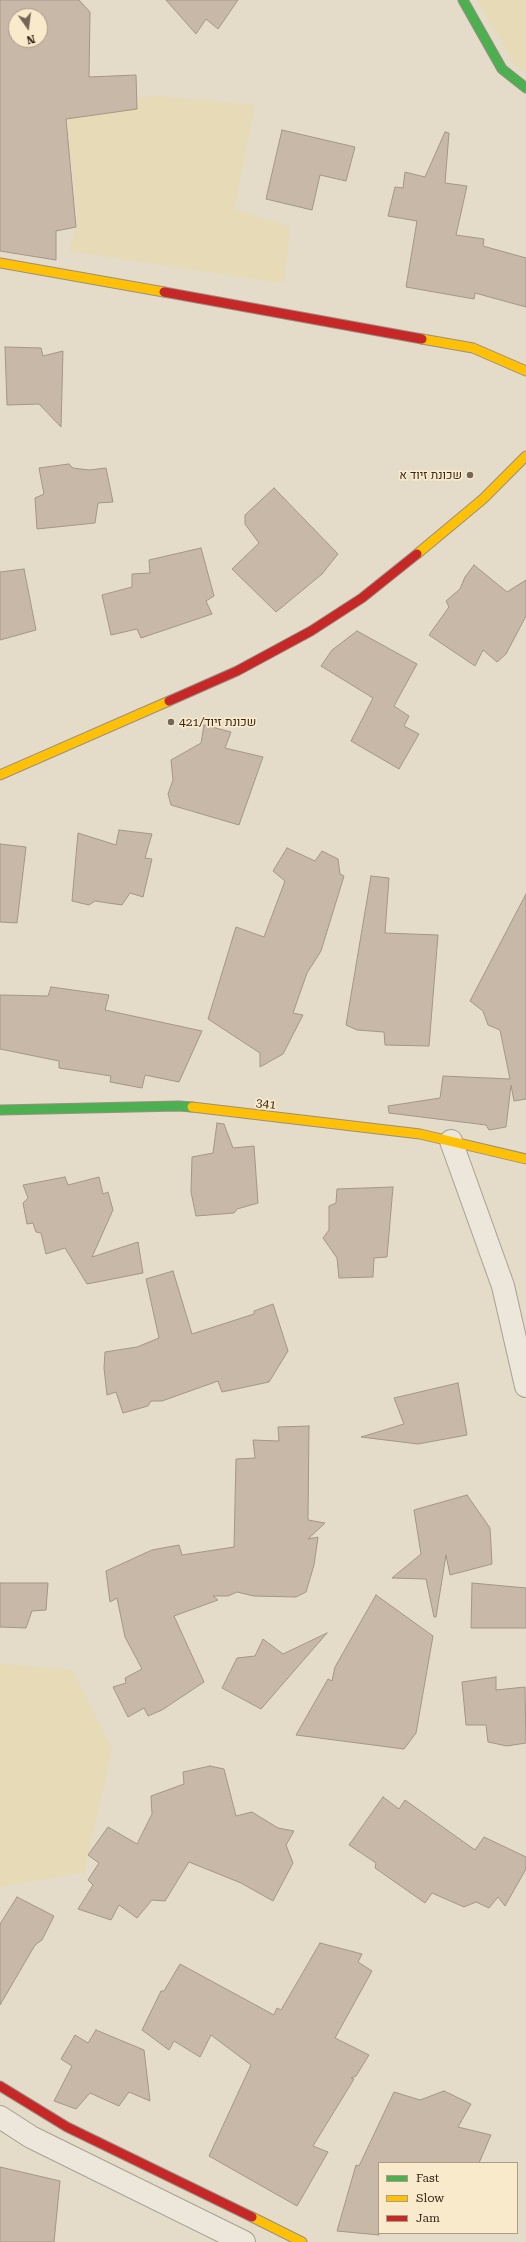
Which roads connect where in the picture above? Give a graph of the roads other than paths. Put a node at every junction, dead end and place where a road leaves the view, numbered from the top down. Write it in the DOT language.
graph roads {
  1 [pos="463,0"];
  2 [pos="526,88"];
  3 [pos="0,263"];
  4 [pos="526,371"];
  5 [pos="526,456"];
  6 [pos="0,775"];
  7 [pos="0,1110"];
  8 [pos="452,1141"];
  9 [pos="526,1159"];
  10 [pos="526,1386"];
  11 [pos="0,2086"];
  12 [pos="0,2117"];
  13 [pos="244,2242"];
  14 [pos="302,2242"];
  1 -- 2 [label="street"];
  3 -- 4 [label="street"];
  5 -- 6 [label="street"];
  7 -- 8 [label="street, 341"];
  8 -- 9 [label="street, 341"];
  8 -- 10 [label="street"];
  11 -- 14 [label="street"];
  12 -- 13 [label="street"];
}
